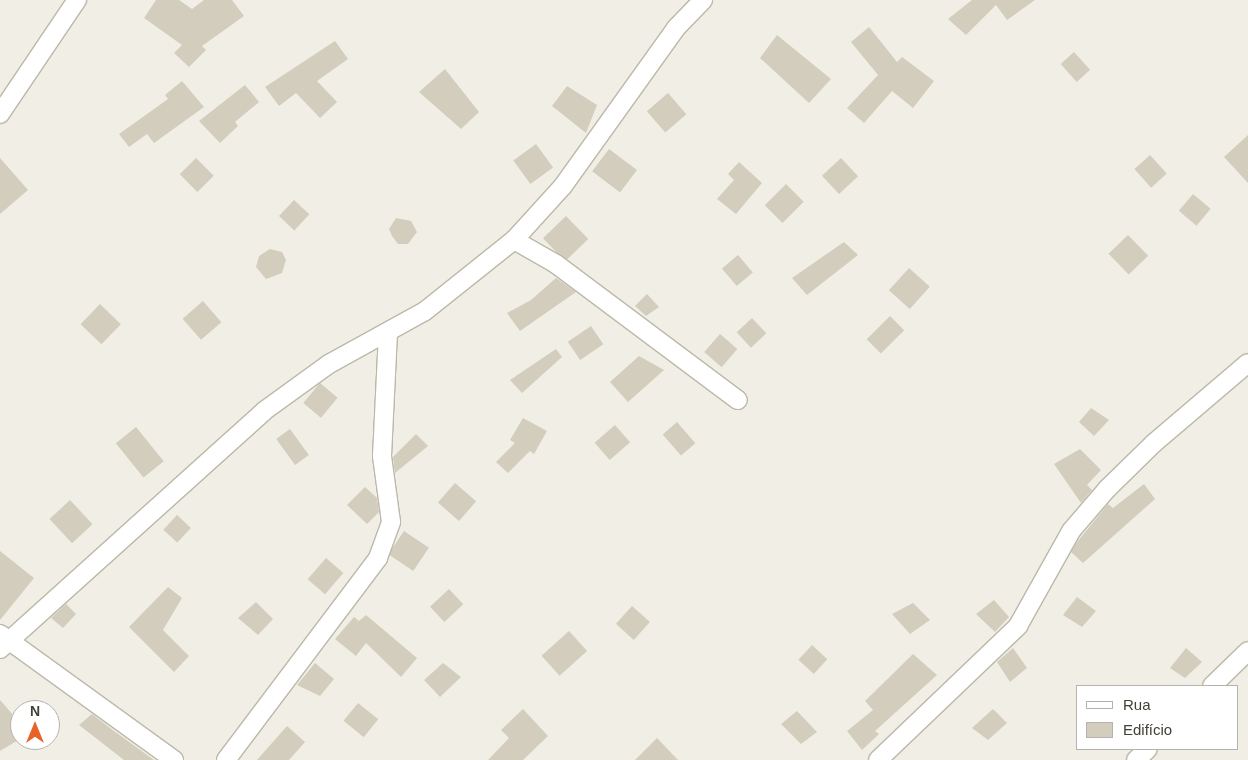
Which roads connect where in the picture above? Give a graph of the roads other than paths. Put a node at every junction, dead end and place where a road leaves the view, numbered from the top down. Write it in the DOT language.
graph roads {
  1 [pos="77,0"];
  2 [pos="703,0"];
  3 [pos="0,114"];
  4 [pos="514,240"];
  5 [pos="388,334"];
  6 [pos="1248,363"];
  7 [pos="738,400"];
  8 [pos="2,641"];
  9 [pos="1248,651"];
  10 [pos="1213,685"];
  11 [pos="1147,750"];
  12 [pos="174,760"];
  13 [pos="226,760"];
  14 [pos="878,760"];
  15 [pos="1136,760"];
  1 -- 3 [label="street"];
  2 -- 4 [label="street"];
  4 -- 5 [label="street"];
  4 -- 7 [label="street"];
  5 -- 8 [label="street"];
  5 -- 13 [label="street"];
  6 -- 14 [label="street"];
  8 -- 12 [label="street"];
  9 -- 10 [label="street"];
  11 -- 15 [label="street"];
}
